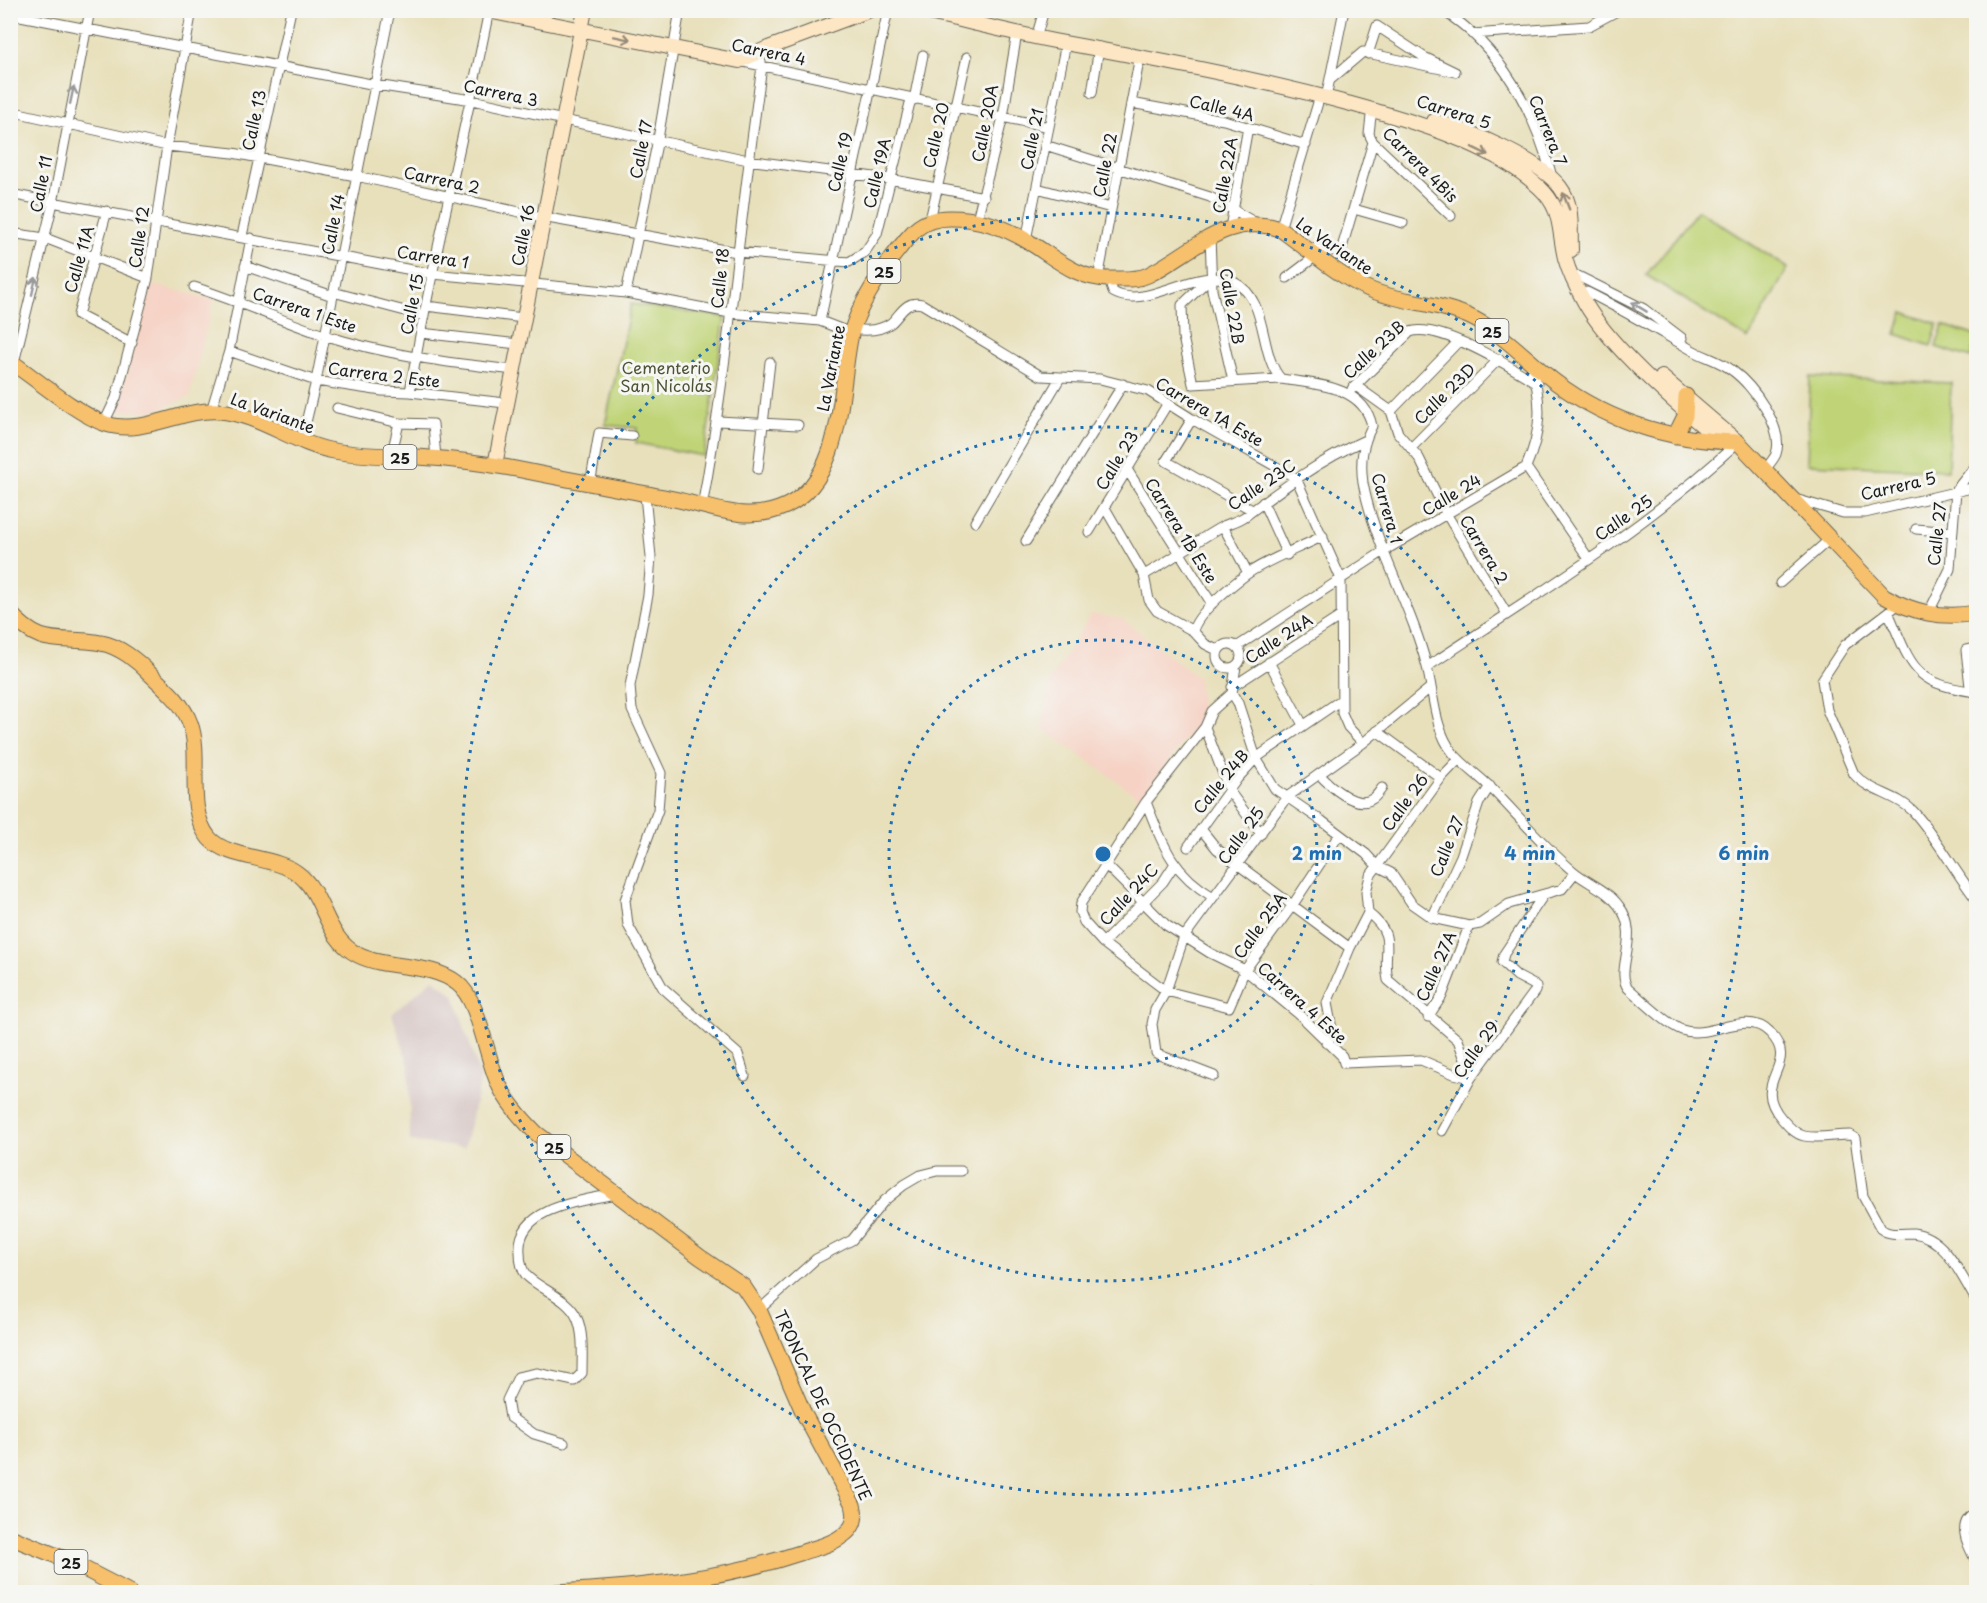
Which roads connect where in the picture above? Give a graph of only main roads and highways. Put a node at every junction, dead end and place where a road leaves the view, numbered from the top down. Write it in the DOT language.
graph roads {
  1 [pos="12,362"];
  2 [pos="1686,404"];
  3 [pos="1675,436"];
  4 [pos="1738,442"];
  5 [pos="1977,612"];
  6 [pos="10,613"];
  7 [pos="10,1537"];
  8 [pos="129,1593"];
  9 [pos="556,1593"];
  1 -- 3 [label="main road, La Variante / 25"];
  2 -- 3 [label="main road"];
  3 -- 4 [label="main road, La Variante / 25"];
  4 -- 5 [label="main road, Carrera 5"];
  6 -- 9 [label="main road, TRONCAL DE OCCIDENTE / 25"];
  7 -- 8 [label="main road, 25"];
}
